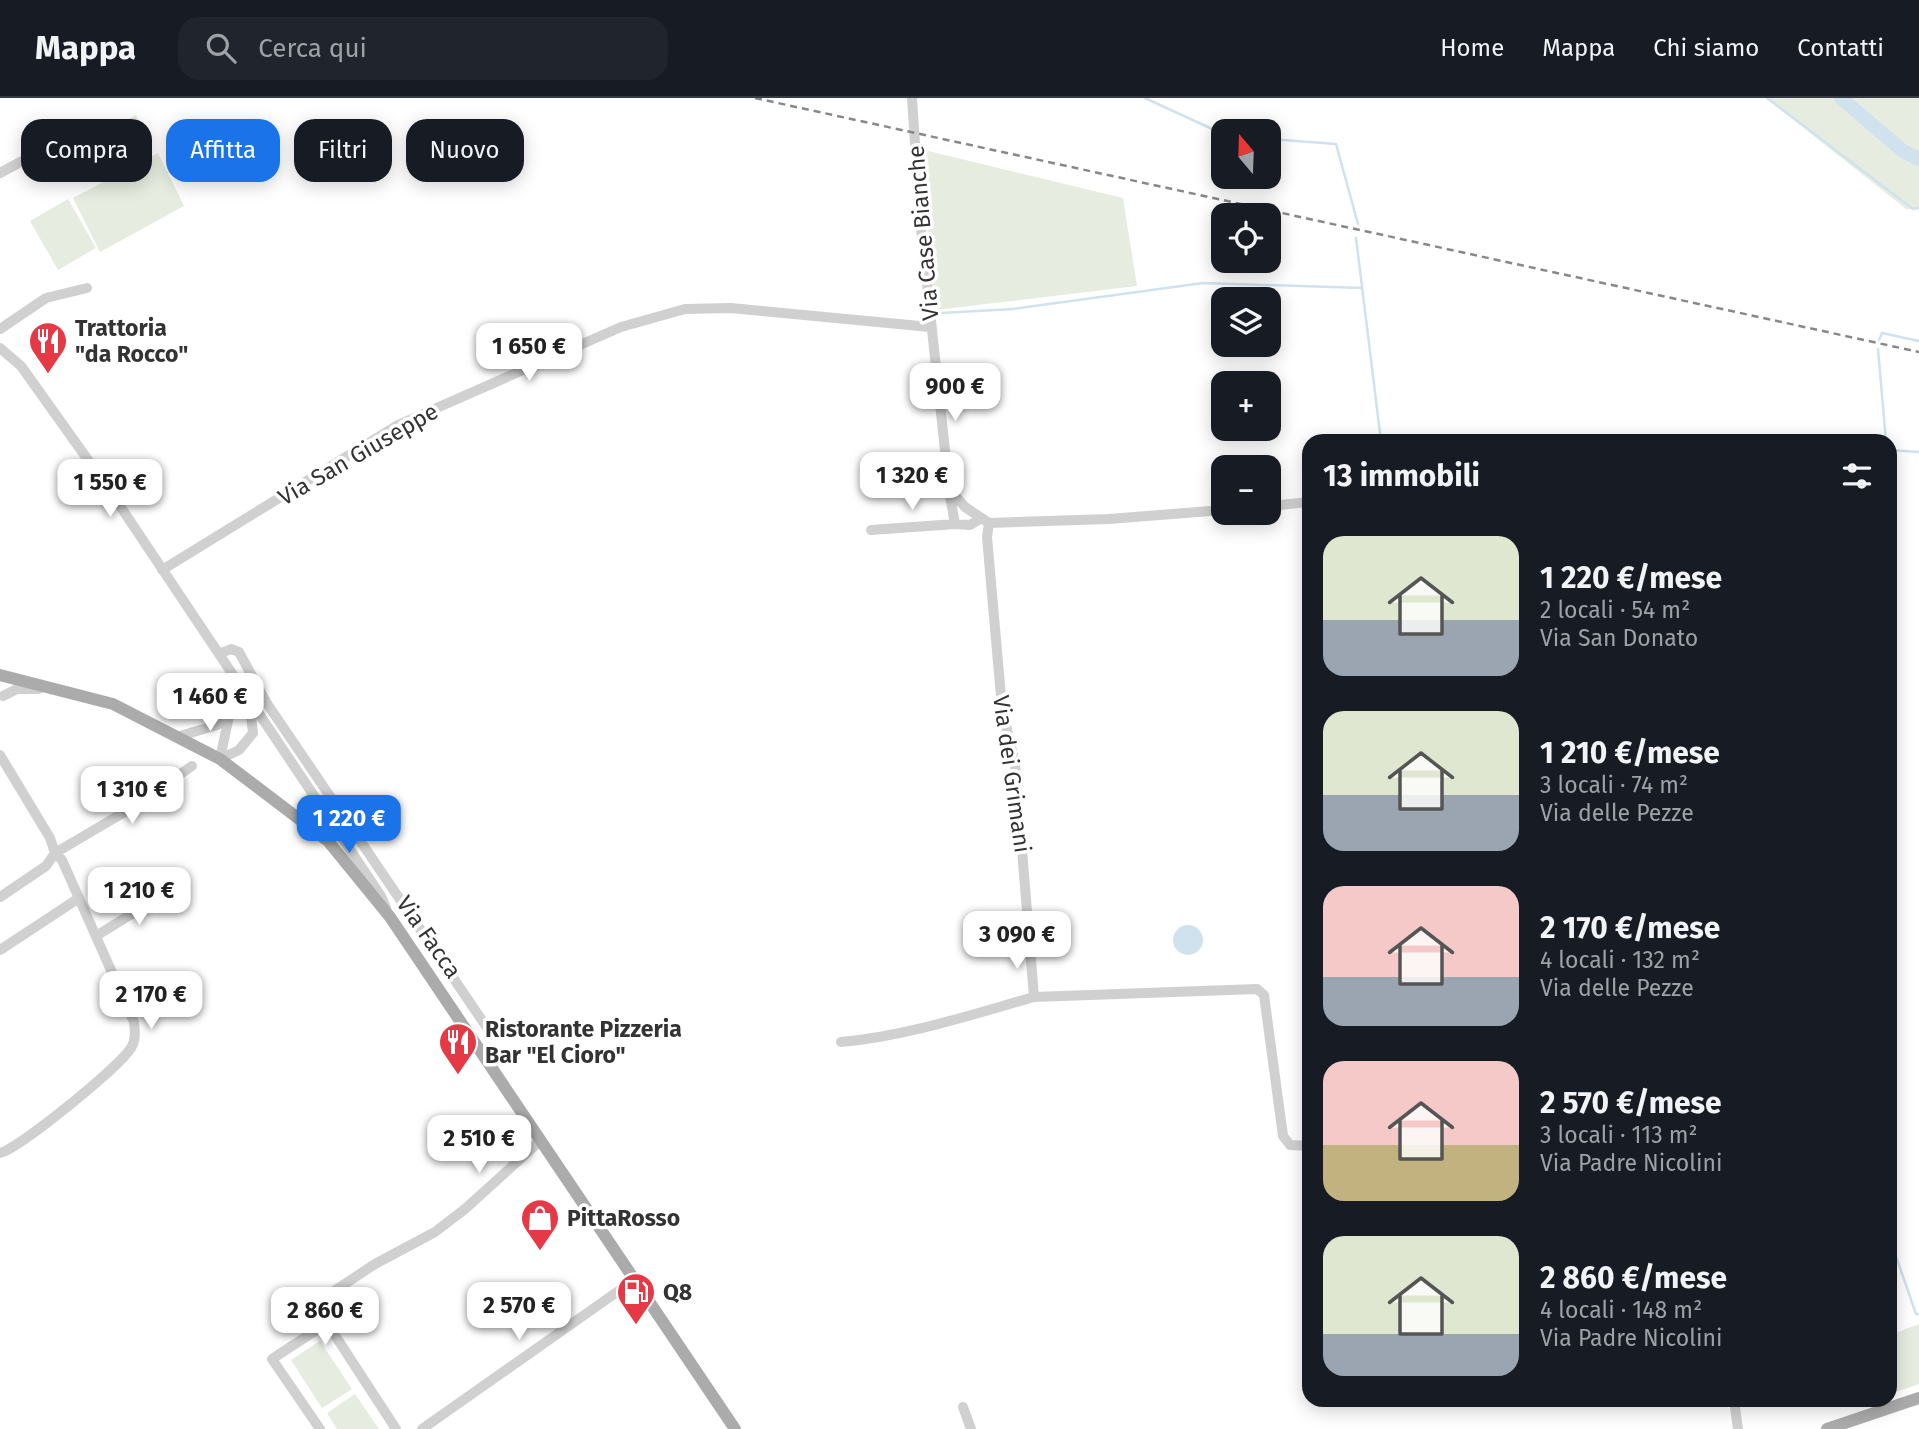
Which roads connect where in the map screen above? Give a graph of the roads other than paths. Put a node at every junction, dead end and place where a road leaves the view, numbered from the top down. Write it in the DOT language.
graph roads {
  1 [pos="912,98"];
  2 [pos="21,162"];
  3 [pos="0,173"];
  4 [pos="87,288"];
  5 [pos="930,327"];
  6 [pos="0,329"];
  7 [pos="0,348"];
  8 [pos="952,492"];
  9 [pos="1302,503"];
  10 [pos="1281,505"];
  11 [pos="1211,511"];
  12 [pos="984,521"];
  13 [pos="954,524"];
  14 [pos="872,530"];
  15 [pos="162,570"];
  16 [pos="219,654"];
  17 [pos="2,677"];
  18 [pos="233,678"];
  19 [pos="2,699"];
  20 [pos="92,699"];
  21 [pos="248,700"];
  22 [pos="230,713"];
  23 [pos="180,736"];
  24 [pos="0,755"];
  25 [pos="220,758"];
  26 [pos="192,766"];
  27 [pos="55,853"];
  28 [pos="167,892"];
  29 [pos="0,897"];
  30 [pos="79,898"];
  31 [pos="390,917"];
  32 [pos="96,936"];
  33 [pos="0,950"];
  34 [pos="1034,997"];
  35 [pos="492,1035"];
  36 [pos="841,1042"];
  37 [pos="541,1140"];
  38 [pos="1302,1146"];
  39 [pos="0,1153"];
  40 [pos="635,1280"];
  41 [pos="327,1323"];
  42 [pos="1919,1398"];
  43 [pos="1897,1405"];
  44 [pos="963,1407"];
  45 [pos="1735,1407"];
  46 [pos="1892,1407"];
  47 [pos="320,1429"];
  48 [pos="396,1429"];
  49 [pos="422,1429"];
  50 [pos="734,1429"];
  51 [pos="971,1429"];
  52 [pos="1738,1429"];
  53 [pos="1827,1429"];
  1 -- 5 [label="street, Via Case Bianche"];
  2 -- 3 [label="street"];
  4 -- 6 [label="street"];
  5 -- 8 [label="street, Via Case Bianche"];
  5 -- 15 [label="street, Via San Giuseppe"];
  7 -- 15 [label="street"];
  8 -- 12 [label="street"];
  8 -- 13 [label="street, Via Case Bianche"];
  9 -- 10 [label="street"];
  11 -- 12 [label="street"];
  12 -- 13 [label="street"];
  12 -- 34 [label="street, Via dei Grimani"];
  13 -- 14 [label="street"];
  15 -- 16 [label="street"];
  16 -- 18 [label="street"];
  16 -- 35 [label="street"];
  17 -- 19 [label="street"];
  17 -- 20 [label="main road, Via Facca"];
  18 -- 21 [label="street"];
  18 -- 22 [label="street"];
  19 -- 20 [label="street"];
  20 -- 23 [label="main road, Via Facca"];
  21 -- 25 [label="street"];
  21 -- 31 [label="street"];
  22 -- 23 [label="street"];
  22 -- 25 [label="street"];
  23 -- 25 [label="main road, Via Facca"];
  24 -- 27 [label="street"];
  25 -- 31 [label="main road, Via Facca"];
  26 -- 27 [label="street"];
  27 -- 29 [label="street"];
  27 -- 30 [label="street"];
  28 -- 32 [label="street"];
  30 -- 32 [label="street"];
  30 -- 33 [label="street"];
  31 -- 37 [label="main road, Via Facca"];
  32 -- 39 [label="street"];
  34 -- 36 [label="street"];
  34 -- 38 [label="street"];
  37 -- 40 [label="main road, Via Facca"];
  37 -- 41 [label="street"];
  40 -- 49 [label="street"];
  40 -- 50 [label="main road, Via Facca"];
  41 -- 47 [label="street"];
  41 -- 48 [label="street"];
  42 -- 43 [label="main road"];
  44 -- 51 [label="street"];
  45 -- 52 [label="street"];
  46 -- 53 [label="main road"];
}
